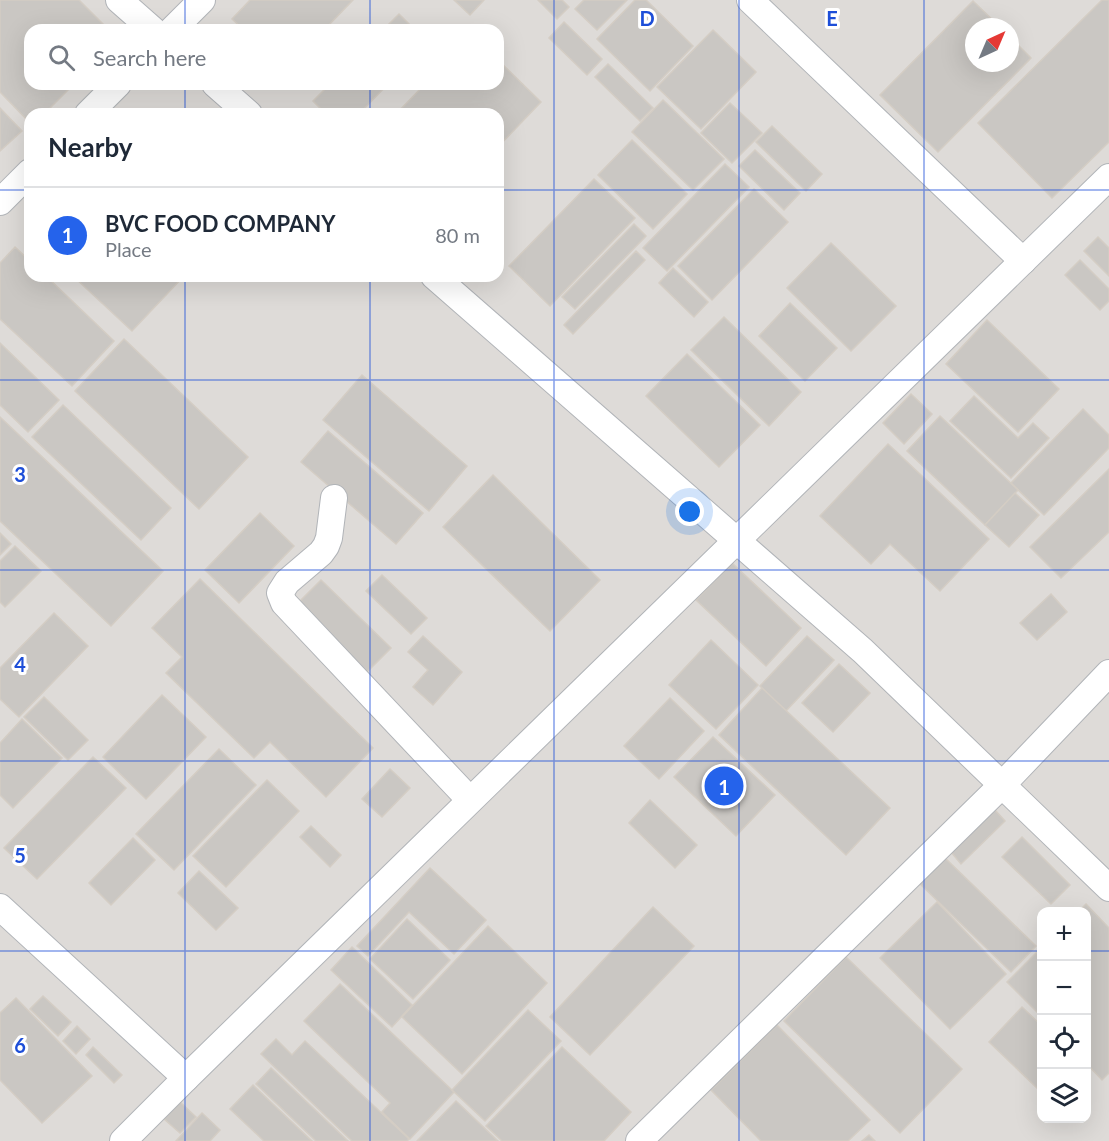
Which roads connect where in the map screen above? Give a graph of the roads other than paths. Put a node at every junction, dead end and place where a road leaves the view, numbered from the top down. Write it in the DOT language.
graph roads {
  1 [pos="119,0"];
  2 [pos="202,0"];
  3 [pos="750,0"];
  4 [pos="146,24"];
  5 [pos="178,24"];
  6 [pos="112,90"];
  7 [pos="222,90"];
  8 [pos="94,108"];
  9 [pos="242,108"];
  10 [pos="1109,177"];
  11 [pos="24,178"];
  12 [pos="0,202"];
  13 [pos="1023,261"];
  14 [pos="441,282"];
  15 [pos="334,498"];
  16 [pos="736,540"];
  17 [pos="1109,673"];
  18 [pos="1002,785"];
  19 [pos="470,800"];
  20 [pos="1109,888"];
  21 [pos="0,906"];
  22 [pos="186,1077"];
  23 [pos="123,1141"];
  24 [pos="639,1141"];
  1 -- 4 [label="street"];
  2 -- 5 [label="street"];
  3 -- 13 [label="street"];
  6 -- 8 [label="street"];
  7 -- 9 [label="street"];
  10 -- 13 [label="street"];
  11 -- 12 [label="street"];
  13 -- 16 [label="street"];
  14 -- 16 [label="street"];
  15 -- 19 [label="street"];
  16 -- 18 [label="street"];
  16 -- 19 [label="street"];
  17 -- 18 [label="street"];
  18 -- 20 [label="street"];
  18 -- 24 [label="street"];
  19 -- 22 [label="street"];
  21 -- 22 [label="street"];
  22 -- 23 [label="street"];
}
